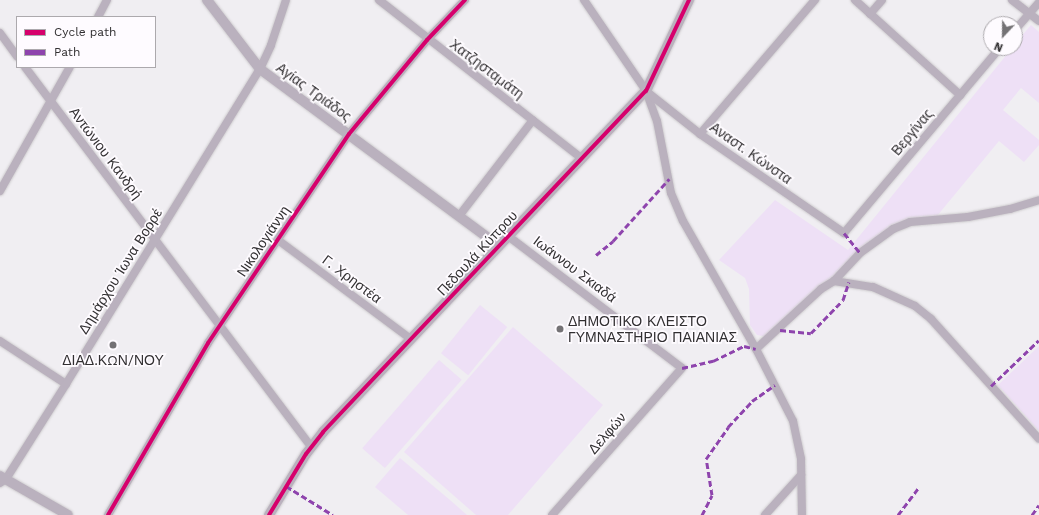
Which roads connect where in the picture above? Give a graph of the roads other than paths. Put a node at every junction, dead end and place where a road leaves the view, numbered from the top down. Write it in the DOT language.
graph roads {
  1 [pos="107,0"];
  2 [pos="207,0"];
  3 [pos="286,0"];
  4 [pos="379,0"];
  5 [pos="465,0"];
  6 [pos="584,0"];
  7 [pos="689,0"];
  8 [pos="815,0"];
  9 [pos="855,0"];
  10 [pos="882,0"];
  11 [pos="1012,0"];
  12 [pos="1039,2"];
  13 [pos="1029,13"];
  14 [pos="870,14"];
  15 [pos="99,16"];
  16 [pos="1023,20"];
  17 [pos="1039,21"];
  18 [pos="0,33"];
  19 [pos="427,40"];
  20 [pos="16,55"];
  21 [pos="993,56"];
  22 [pos="26,68"];
  23 [pos="69,68"];
  24 [pos="260,69"];
  25 [pos="646,91"];
  26 [pos="960,96"];
  27 [pos="51,101"];
  28 [pos="534,120"];
  29 [pos="349,134"];
  30 [pos="700,134"];
  31 [pos="581,158"];
  32 [pos="0,191"];
  33 [pos="1039,200"];
  34 [pos="459,216"];
  35 [pos="844,234"];
  36 [pos="508,236"];
  37 [pos="155,240"];
  38 [pos="278,240"];
  39 [pos="499,246"];
  40 [pos="834,282"];
  41 [pos="220,326"];
  42 [pos="411,339"];
  43 [pos="0,341"];
  44 [pos="756,349"];
  45 [pos="682,368"];
  46 [pos="66,384"];
  47 [pos="1039,439"];
  48 [pos="310,446"];
  49 [pos="801,475"];
  50 [pos="2,480"];
  51 [pos="68,515"];
  52 [pos="108,515"];
  53 [pos="269,515"];
  54 [pos="552,515"];
  55 [pos="765,515"];
  56 [pos="802,515"];
  1 -- 15 [label="street"];
  2 -- 24 [label="street, Αγίας Τριάδος"];
  3 -- 24 [label="street, Δημάρχου Ίωνα Βορρέ"];
  4 -- 19 [label="street, Χατζησταμάτη"];
  5 -- 19 [label="street, Νικολογιάννη"];
  6 -- 25 [label="street"];
  7 -- 25 [label="street, Πεδουλά Κύπρου"];
  8 -- 30 [label="street"];
  9 -- 14 [label="street"];
  10 -- 14 [label="street"];
  11 -- 13 [label="street"];
  12 -- 13 [label="street"];
  13 -- 16 [label="street"];
  13 -- 17 [label="street"];
  14 -- 26 [label="street"];
  18 -- 20 [label="street"];
  19 -- 28 [label="street, Χατζησταμάτη"];
  19 -- 29 [label="street, Νικολογιάννη"];
  21 -- 26 [label="street, Βεργίνας"];
  22 -- 27 [label="street, Αντώνιου Κανδρή"];
  23 -- 27 [label="street"];
  24 -- 29 [label="street, Αγίας Τριάδος"];
  24 -- 37 [label="street, Δημάρχου Ίωνα Βορρέ"];
  25 -- 30 [label="street, Αναστ. Κώνστα"];
  25 -- 31 [label="street, Πεδουλά Κύπρου"];
  25 -- 44 [label="street"];
  26 -- 35 [label="street, Βεργίνας"];
  27 -- 32 [label="street"];
  27 -- 37 [label="street, Αντώνιου Κανδρή"];
  28 -- 31 [label="street, Χατζησταμάτη"];
  28 -- 34 [label="street"];
  29 -- 34 [label="street, Αγίας Τριάδος"];
  29 -- 38 [label="street, Νικολογιάννη"];
  30 -- 35 [label="street, Αναστ. Κώνστα"];
  31 -- 36 [label="street, Πεδουλά Κύπρου"];
  33 -- 40 [label="street"];
  34 -- 39 [label="street, Αγίας Τριάδος"];
  36 -- 39 [label="street, Πεδουλά Κύπρου"];
  36 -- 45 [label="street, Ιωάννου Σκιαδά"];
  37 -- 41 [label="street, Αντώνιου Κανδρή"];
  37 -- 46 [label="street, Δημάρχου Ίωνα Βορρέ"];
  38 -- 41 [label="street, Νικολογιάννη"];
  38 -- 42 [label="street, Γ. Χρηστέα"];
  39 -- 42 [label="street, Πεδουλά Κύπρου"];
  40 -- 44 [label="street"];
  40 -- 47 [label="street"];
  41 -- 48 [label="street, Αντώνιου Κανδρή"];
  41 -- 52 [label="street, Νικολογιάννη"];
  42 -- 48 [label="street, Πεδουλά Κύπρου"];
  43 -- 46 [label="street"];
  44 -- 49 [label="street"];
  45 -- 54 [label="street, Δελφών"];
  46 -- 50 [label="street, Δημάρχου Ίωνα Βορρέ"];
  48 -- 53 [label="street, Πεδουλά Κύπρου"];
  49 -- 55 [label="street"];
  49 -- 56 [label="street"];
  50 -- 51 [label="street"];
}
